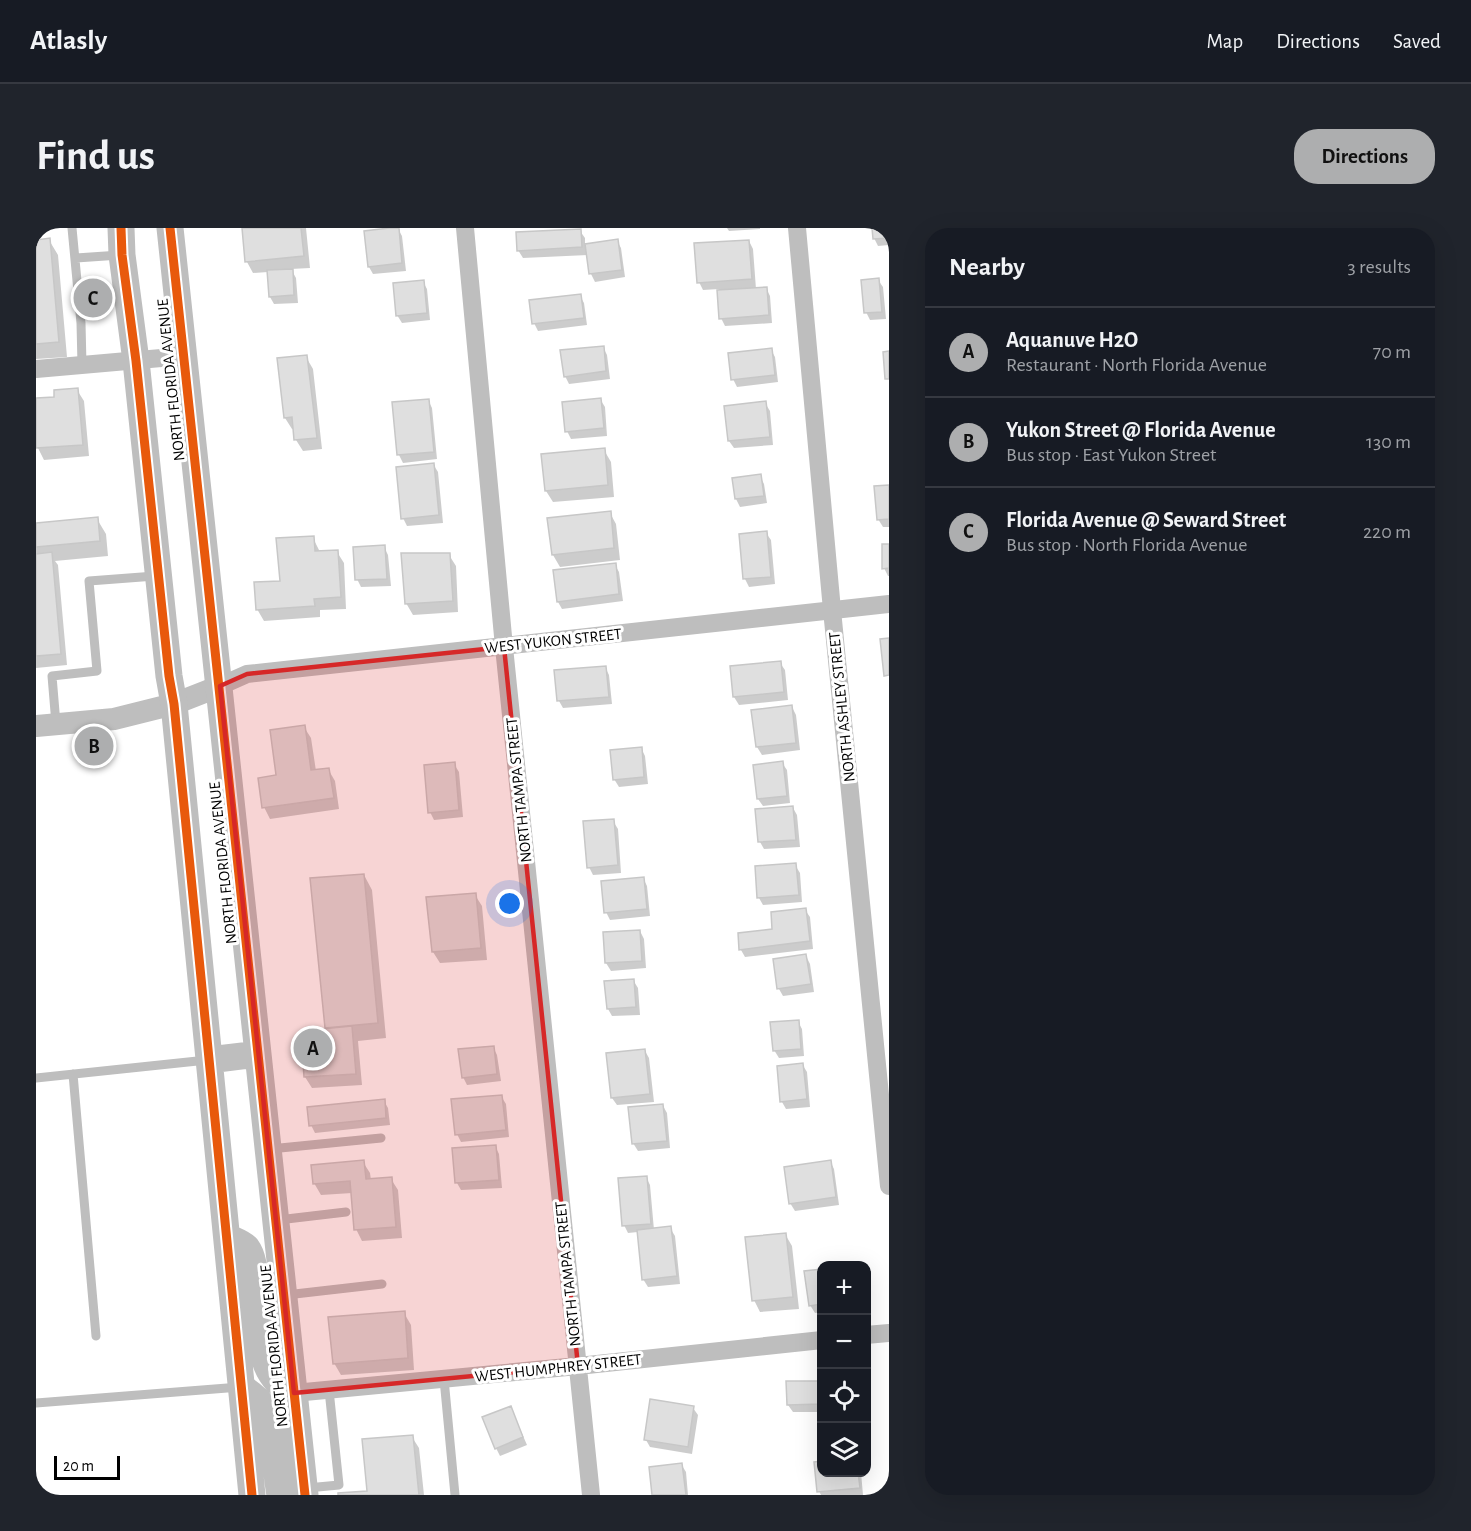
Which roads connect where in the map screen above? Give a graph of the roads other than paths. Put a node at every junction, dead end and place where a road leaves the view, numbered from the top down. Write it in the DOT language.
graph roads {
  1 [pos="72,228"];
  2 [pos="120,228"];
  3 [pos="170,228"];
  4 [pos="465,228"];
  5 [pos="797,228"];
  6 [pos="122,255"];
  7 [pos="76,258"];
  8 [pos="184,356"];
  9 [pos="136,361"];
  10 [pos="82,365"];
  11 [pos="36,369"];
  12 [pos="159,575"];
  13 [pos="889,604"];
  14 [pos="832,610"];
  15 [pos="504,647"];
  16 [pos="220,686"];
  17 [pos="174,704"];
  18 [pos="46,725"];
  19 [pos="258,1054"];
  20 [pos="209,1060"];
  21 [pos="74,1074"];
  22 [pos="36,1078"];
  23 [pos="381,1138"];
  24 [pos="268,1149"];
  25 [pos="889,1186"];
  26 [pos="346,1212"];
  27 [pos="276,1220"];
  28 [pos="227,1237"];
  29 [pos="382,1284"];
  30 [pos="284,1295"];
  31 [pos="889,1333"];
  32 [pos="871,1335"];
  33 [pos="96,1336"];
  34 [pos="817,1341"];
  35 [pos="578,1366"];
  36 [pos="444,1379"];
  37 [pos="241,1387"];
  38 [pos="329,1390"];
  39 [pos="294,1393"];
  40 [pos="36,1403"];
  41 [pos="297,1493"];
  42 [pos="252,1495"];
  43 [pos="455,1495"];
  44 [pos="591,1495"];
  1 -- 7 [label="lane"];
  2 -- 6 [label="main road, NORTH FLORIDA AVENUE"];
  3 -- 8 [label="main road, NORTH FLORIDA AVENUE"];
  4 -- 15 [label="street, NORTH TAMPA STREET"];
  5 -- 14 [label="street, NORTH ASHLEY STREET"];
  6 -- 7 [label="lane"];
  6 -- 9 [label="main road, NORTH FLORIDA AVENUE"];
  7 -- 10 [label="lane"];
  8 -- 9 [label="street"];
  8 -- 16 [label="main road, NORTH FLORIDA AVENUE"];
  9 -- 10 [label="street"];
  9 -- 12 [label="main road, NORTH FLORIDA AVENUE"];
  10 -- 11 [label="street"];
  12 -- 17 [label="main road, NORTH FLORIDA AVENUE"];
  12 -- 18 [label="lane"];
  13 -- 14 [label="street, WEST YUKON STREET"];
  14 -- 15 [label="street, WEST YUKON STREET"];
  14 -- 25 [label="street, NORTH ASHLEY STREET"];
  15 -- 16 [label="street, WEST YUKON STREET"];
  15 -- 35 [label="street, NORTH TAMPA STREET"];
  16 -- 17 [label="street"];
  16 -- 19 [label="main road, NORTH FLORIDA AVENUE"];
  17 -- 18 [label="street"];
  17 -- 20 [label="main road, NORTH FLORIDA AVENUE"];
  19 -- 20 [label="main road"];
  19 -- 24 [label="main road, NORTH FLORIDA AVENUE"];
  20 -- 21 [label="lane"];
  20 -- 28 [label="main road, NORTH FLORIDA AVENUE"];
  21 -- 22 [label="lane"];
  21 -- 33 [label="lane"];
  23 -- 24 [label="lane"];
  24 -- 27 [label="main road, NORTH FLORIDA AVENUE"];
  26 -- 27 [label="lane"];
  27 -- 30 [label="main road, NORTH FLORIDA AVENUE"];
  28 -- 37 [label="main road, NORTH FLORIDA AVENUE"];
  28 -- 39 [label="main road"];
  29 -- 30 [label="lane"];
  30 -- 39 [label="main road, NORTH FLORIDA AVENUE"];
  31 -- 32 [label="street"];
  34 -- 35 [label="street, WEST HUMPHREY STREET"];
  35 -- 36 [label="street, WEST HUMPHREY STREET"];
  35 -- 44 [label="street, NORTH TAMPA STREET"];
  36 -- 38 [label="street, WEST HUMPHREY STREET"];
  36 -- 43 [label="lane"];
  37 -- 40 [label="lane"];
  37 -- 41 [label="main road"];
  37 -- 42 [label="main road, NORTH FLORIDA AVENUE"];
  38 -- 39 [label="street, WEST HUMPHREY STREET"];
  38 -- 41 [label="lane"];
  39 -- 41 [label="main road, NORTH FLORIDA AVENUE"];
}
